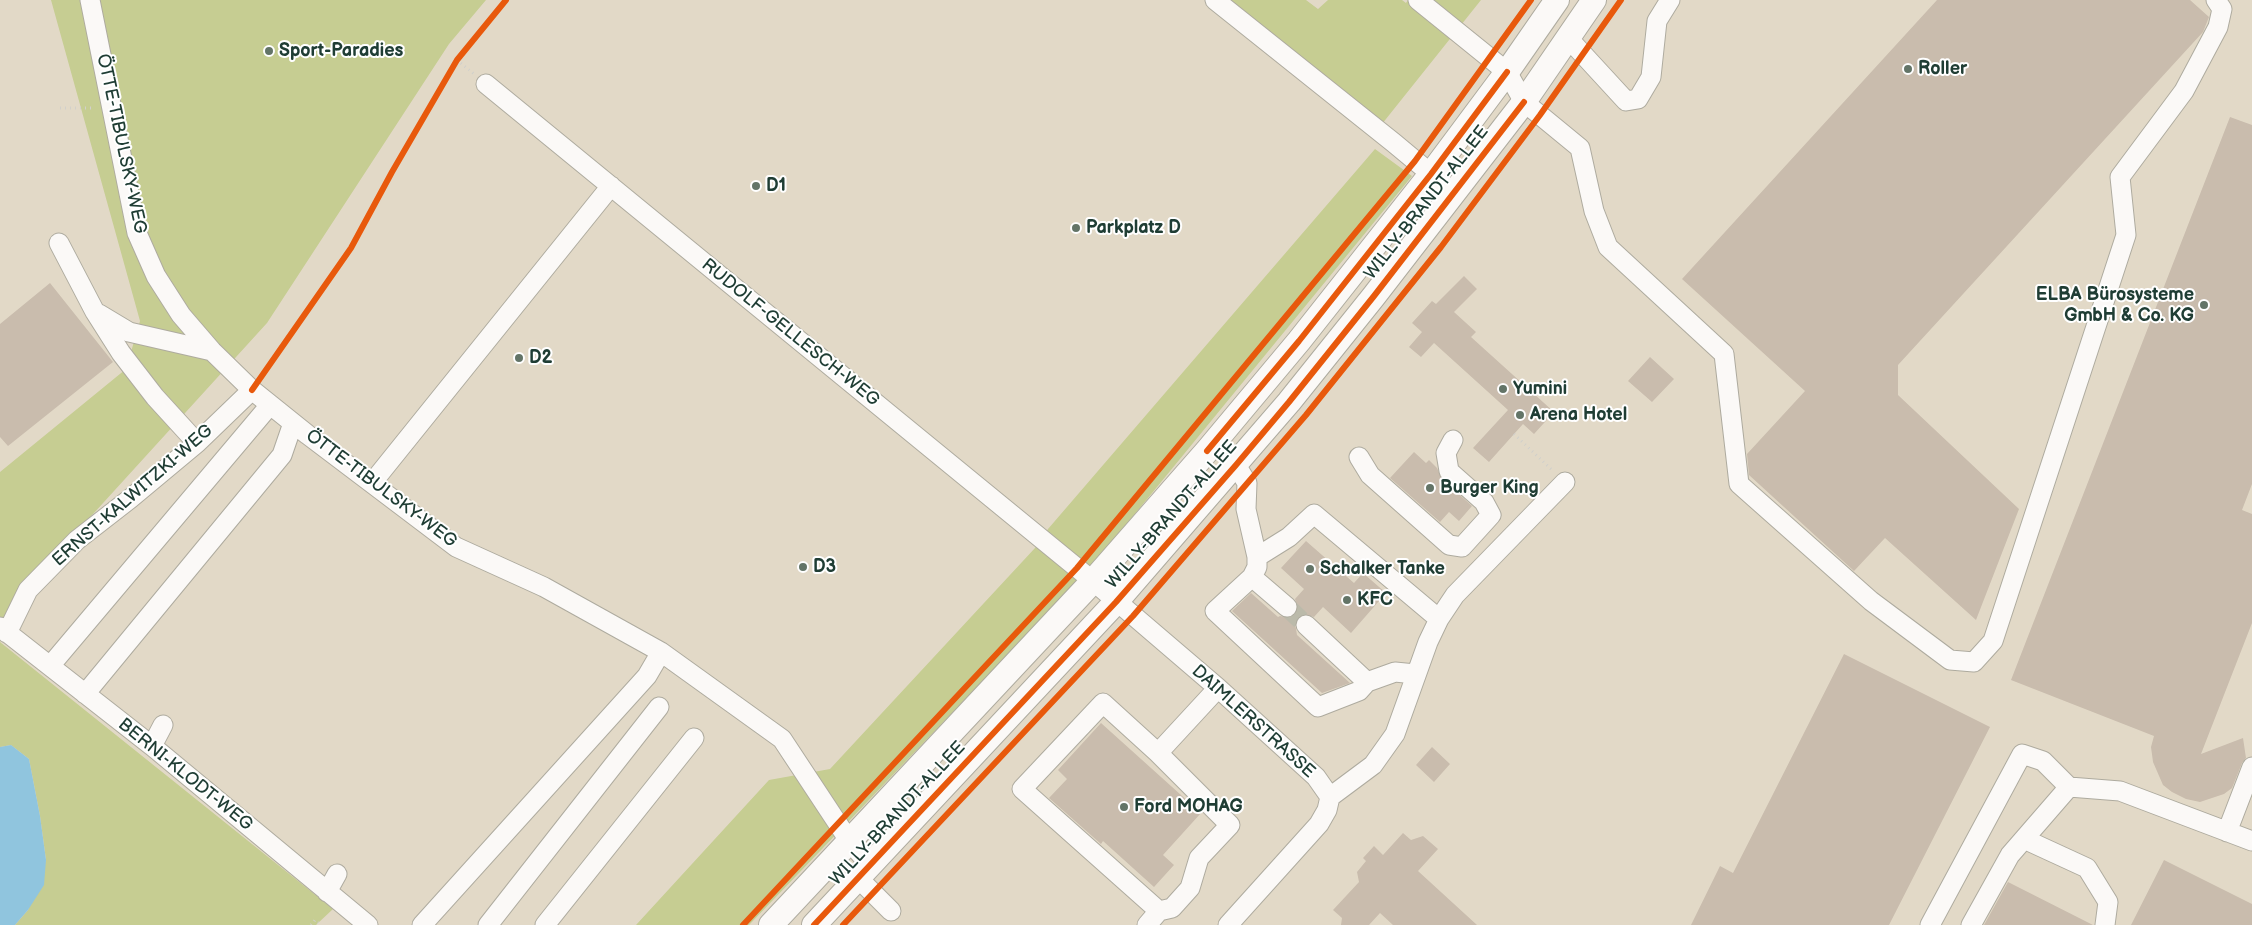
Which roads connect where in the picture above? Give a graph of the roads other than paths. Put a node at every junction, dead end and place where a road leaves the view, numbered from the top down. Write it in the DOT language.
graph roads {
  1 [pos="90,0"];
  2 [pos="1215,0"];
  3 [pos="1418,0"];
  4 [pos="1557,0"];
  5 [pos="1594,0"];
  6 [pos="1670,0"];
  7 [pos="2216,0"];
  8 [pos="1568,38"];
  9 [pos="1507,72"];
  10 [pos="486,84"];
  11 [pos="1524,102"];
  12 [pos="1431,174"];
  13 [pos="611,186"];
  14 [pos="1454,193"];
  15 [pos="59,243"];
  16 [pos="95,312"];
  17 [pos="212,350"];
  18 [pos="252,390"];
  19 [pos="270,405"];
  20 [pos="293,423"];
  21 [pos="1454,440"];
  22 [pos="197,443"];
  23 [pos="1359,457"];
  24 [pos="1236,465"];
  25 [pos="1565,482"];
  26 [pos="372,483"];
  27 [pos="1257,557"];
  28 [pos="1252,577"];
  29 [pos="1093,581"];
  30 [pos="1116,602"];
  31 [pos="1287,607"];
  32 [pos="1439,619"];
  33 [pos="1306,625"];
  34 [pos="4,630"];
  35 [pos="661,652"];
  36 [pos="50,666"];
  37 [pos="1415,674"];
  38 [pos="1367,682"];
  39 [pos="1218,688"];
  40 [pos="85,694"];
  41 [pos="659,708"];
  42 [pos="163,726"];
  43 [pos="694,738"];
  44 [pos="152,746"];
  45 [pos="1158,753"];
  46 [pos="2252,767"];
  47 [pos="2069,787"];
  48 [pos="1330,797"];
  49 [pos="2227,832"];
  50 [pos="2024,839"];
  51 [pos="850,842"];
  52 [pos="2252,842"];
  53 [pos="864,871"];
  54 [pos="338,874"];
  55 [pos="328,892"];
  56 [pos="891,911"];
  57 [pos="1153,918"];
  58 [pos="368,925"];
  59 [pos="422,925"];
  60 [pos="488,925"];
  61 [pos="545,925"];
  62 [pos="771,925"];
  63 [pos="814,925"];
  64 [pos="1228,925"];
  65 [pos="1930,925"];
  66 [pos="1971,925"];
  67 [pos="2105,925"];
  1 -- 17 [label="street, ÖTTE-TIBULSKY-WEG"];
  2 -- 12 [label="street"];
  3 -- 9 [label="street"];
  4 -- 9 [label="main road, WILLY-BRANDT-ALLEE"];
  5 -- 8 [label="main road, WILLY-BRANDT-ALLEE"];
  6 -- 8 [label="street"];
  7 -- 11 [label="street"];
  8 -- 11 [label="main road, WILLY-BRANDT-ALLEE"];
  9 -- 11 [label="street"];
  9 -- 12 [label="main road, WILLY-BRANDT-ALLEE"];
  10 -- 13 [label="street, RUDOLF-GELLESCH-WEG"];
  11 -- 14 [label="main road, WILLY-BRANDT-ALLEE"];
  12 -- 14 [label="street"];
  12 -- 29 [label="main road, WILLY-BRANDT-ALLEE"];
  13 -- 26 [label="street"];
  13 -- 29 [label="street, RUDOLF-GELLESCH-WEG"];
  14 -- 24 [label="main road, WILLY-BRANDT-ALLEE"];
  15 -- 16 [label="street"];
  16 -- 17 [label="street"];
  16 -- 22 [label="street"];
  17 -- 18 [label="street, ÖTTE-TIBULSKY-WEG"];
  18 -- 19 [label="street, ÖTTE-TIBULSKY-WEG"];
  18 -- 22 [label="street, ERNST-KALWITZKI-WEG"];
  19 -- 20 [label="street, ÖTTE-TIBULSKY-WEG"];
  19 -- 36 [label="street"];
  20 -- 26 [label="street, ÖTTE-TIBULSKY-WEG"];
  20 -- 40 [label="street"];
  21 -- 23 [label="street"];
  22 -- 34 [label="street, ERNST-KALWITZKI-WEG"];
  24 -- 27 [label="street"];
  24 -- 30 [label="main road, WILLY-BRANDT-ALLEE"];
  25 -- 32 [label="street"];
  26 -- 35 [label="street, ÖTTE-TIBULSKY-WEG"];
  27 -- 28 [label="street"];
  27 -- 32 [label="street"];
  28 -- 31 [label="street"];
  28 -- 38 [label="street"];
  29 -- 30 [label="street, DAIMLERSTRASSE"];
  29 -- 51 [label="main road, WILLY-BRANDT-ALLEE"];
  30 -- 39 [label="street, DAIMLERSTRASSE"];
  30 -- 53 [label="main road, WILLY-BRANDT-ALLEE"];
  32 -- 37 [label="street"];
  33 -- 38 [label="street"];
  34 -- 36 [label="street, BERNI-KLODT-WEG"];
  35 -- 51 [label="street, ÖTTE-TIBULSKY-WEG"];
  35 -- 59 [label="street"];
  36 -- 40 [label="street, BERNI-KLODT-WEG"];
  37 -- 38 [label="street"];
  37 -- 48 [label="street"];
  39 -- 45 [label="street"];
  39 -- 48 [label="street, DAIMLERSTRASSE"];
  40 -- 44 [label="street, BERNI-KLODT-WEG"];
  41 -- 60 [label="street"];
  42 -- 44 [label="street"];
  43 -- 61 [label="street"];
  44 -- 55 [label="street, BERNI-KLODT-WEG"];
  45 -- 57 [label="street"];
  45 -- 57 [label="street"];
  46 -- 49 [label="street"];
  47 -- 49 [label="street"];
  47 -- 50 [label="street"];
  47 -- 65 [label="street"];
  48 -- 64 [label="street"];
  49 -- 52 [label="street"];
  50 -- 66 [label="street"];
  50 -- 67 [label="street"];
  51 -- 53 [label="street, ÖTTE-TIBULSKY-WEG"];
  51 -- 62 [label="main road, WILLY-BRANDT-ALLEE"];
  53 -- 56 [label="street, ÖTTE-TIBULSKY-WEG"];
  53 -- 63 [label="main road, WILLY-BRANDT-ALLEE"];
  54 -- 55 [label="street"];
  55 -- 58 [label="street, BERNI-KLODT-WEG"];
}
